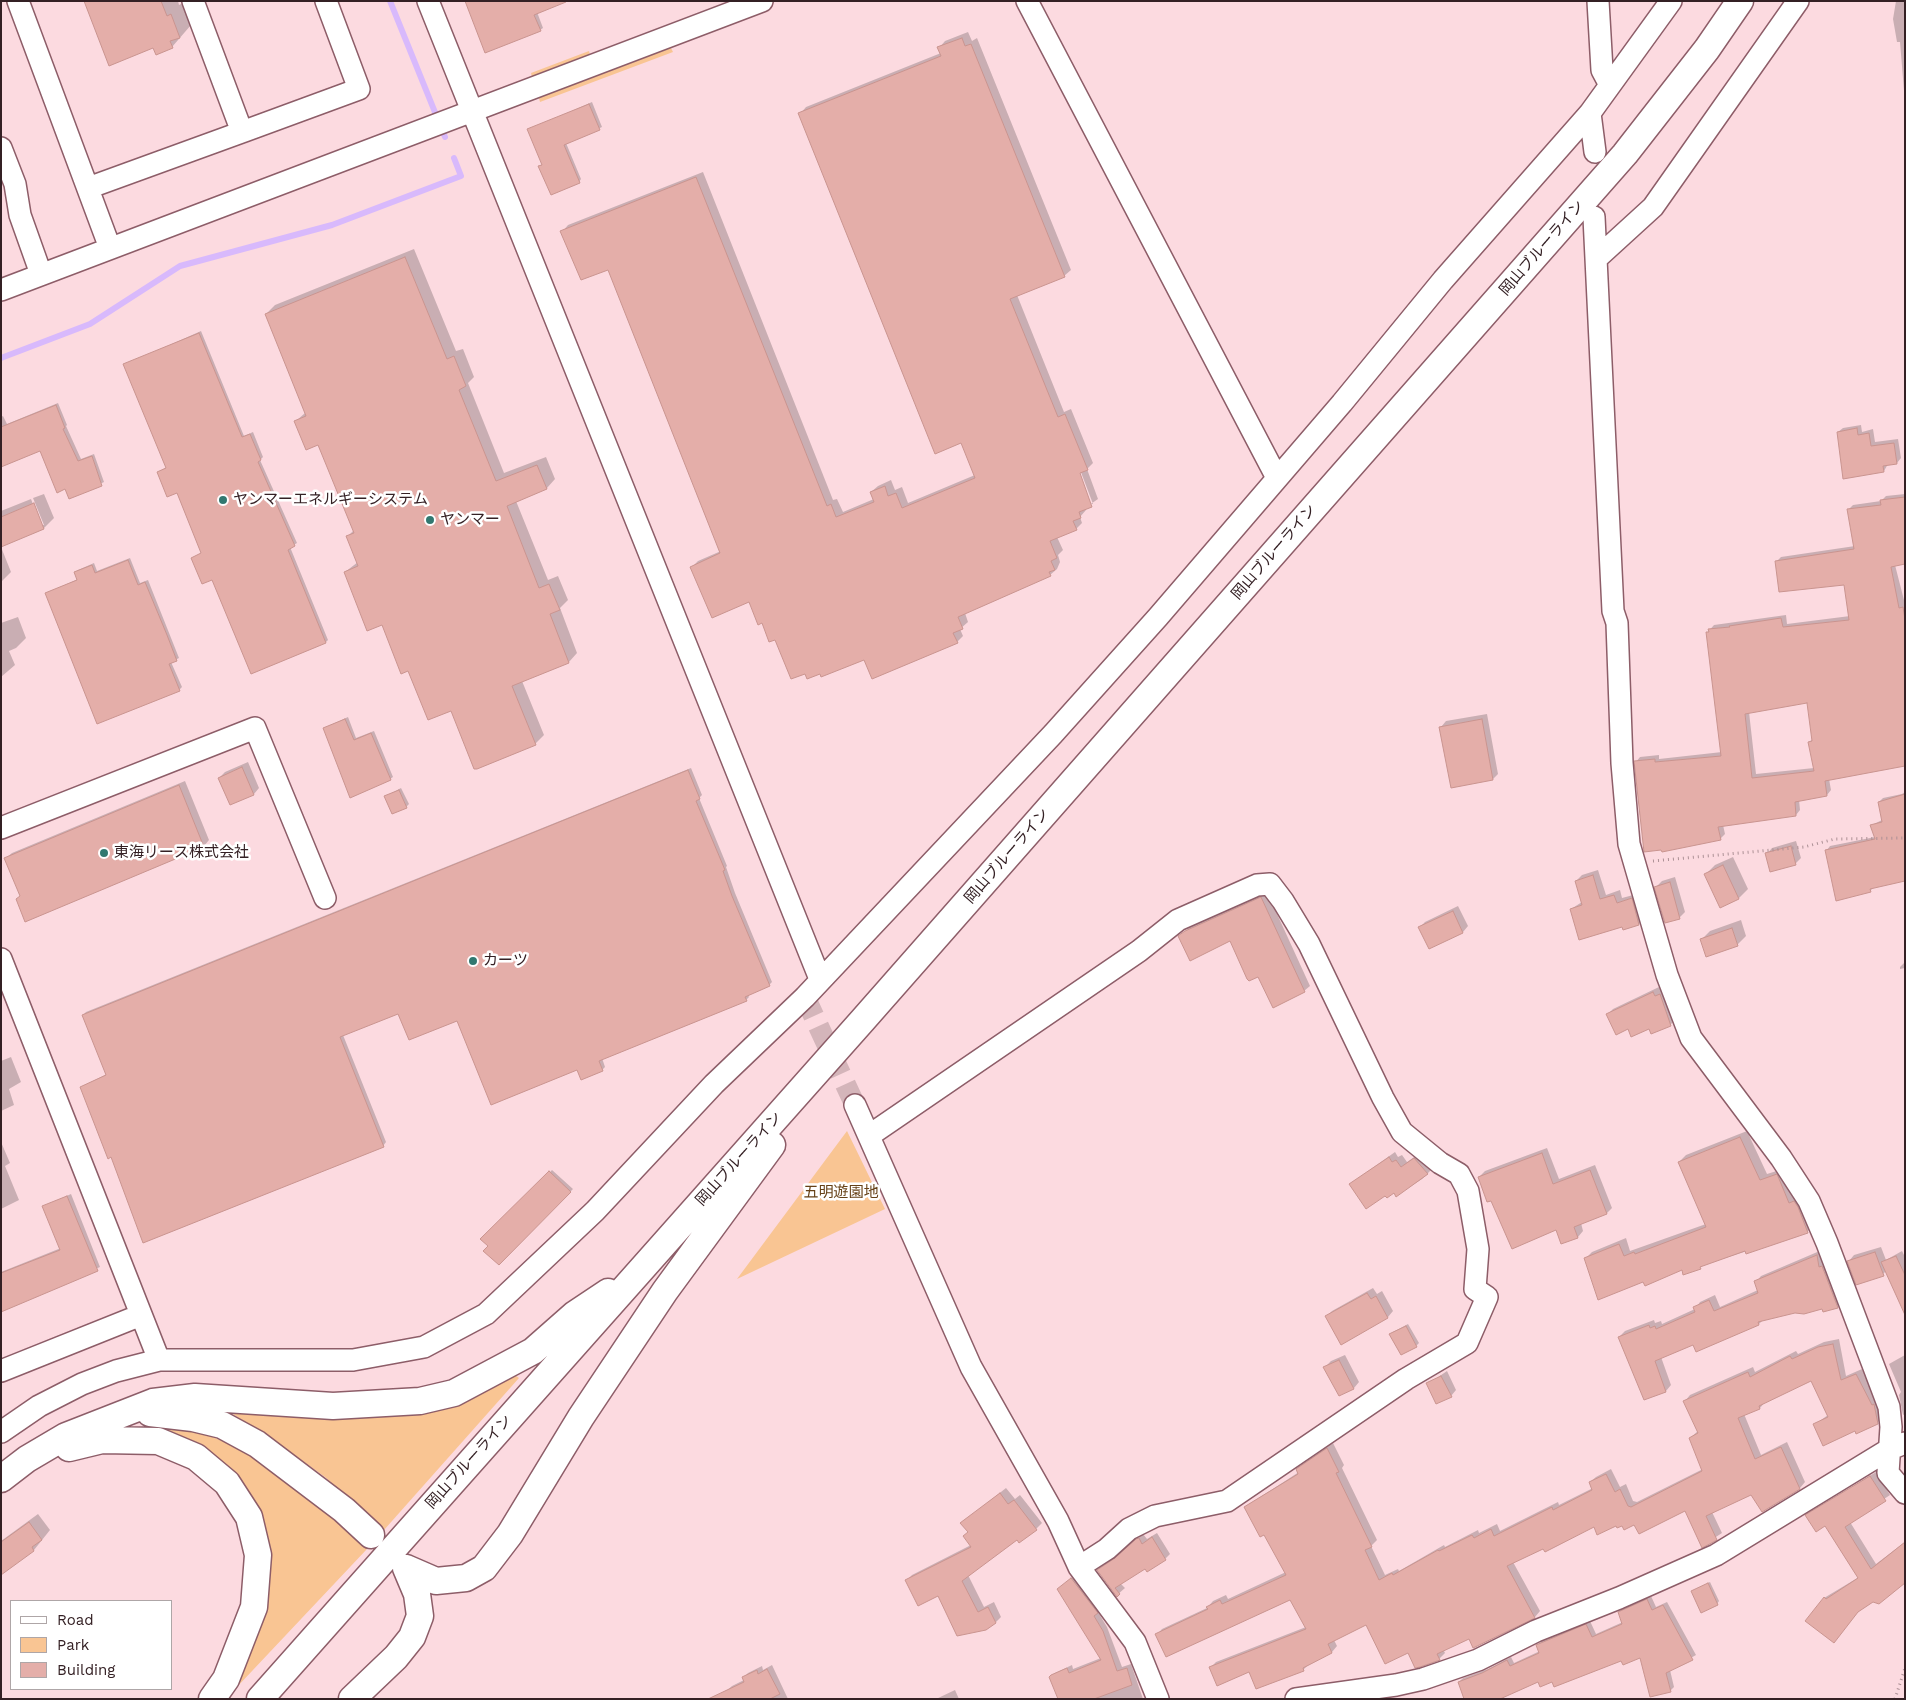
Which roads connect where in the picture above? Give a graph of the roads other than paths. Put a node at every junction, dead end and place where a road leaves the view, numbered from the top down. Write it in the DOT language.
graph roads {
  1 [pos="18,1"];
  2 [pos="193,1"];
  3 [pos="326,1"];
  4 [pos="428,1"];
  5 [pos="762,1"];
  6 [pos="1027,1"];
  7 [pos="1598,1"];
  8 [pos="1671,1"];
  9 [pos="1740,1"];
  10 [pos="1798,1"];
  11 [pos="1610,85"];
  12 [pos="473,112"];
  13 [pos="1590,113"];
  14 [pos="242,132"];
  15 [pos="1,148"];
  16 [pos="1596,152"];
  17 [pos="88,188"];
  18 [pos="1,196"];
  19 [pos="11,211"];
  20 [pos="1594,217"];
  21 [pos="110,248"];
  22 [pos="1596,259"];
  23 [pos="41,274"];
  24 [pos="1,290"];
  25 [pos="1277,478"];
  26 [pos="1,828"];
  27 [pos="325,898"];
  28 [pos="1,959"];
  29 [pos="820,979"];
  30 [pos="862,1021"];
  31 [pos="855,1105"];
  32 [pos="870,1136"];
  33 [pos="641,1270"];
  34 [pos="141,1314"];
  35 [pos="158,1360"];
  36 [pos="1,1371"];
  37 [pos="102,1421"];
  38 [pos="1,1432"];
  39 [pos="1896,1447"];
  40 [pos="27,1459"];
  41 [pos="1,1479"];
  42 [pos="1905,1493"];
  43 [pos="372,1535"];
  44 [pos="1079,1567"];
  45 [pos="212,1699"];
  46 [pos="260,1699"];
  47 [pos="352,1699"];
  48 [pos="1158,1699"];
  49 [pos="1296,1699"];
  1 -- 17 [label="street"];
  2 -- 14 [label="street"];
  3 -- 14 [label="street"];
  4 -- 12 [label="street"];
  5 -- 12 [label="street"];
  6 -- 25 [label="street"];
  7 -- 11 [label="street"];
  8 -- 11 [label="street"];
  9 -- 30 [label="main road, 岡山ブルーライン"];
  10 -- 22 [label="street"];
  11 -- 13 [label="street"];
  12 -- 21 [label="street"];
  12 -- 29 [label="street"];
  13 -- 16 [label="street"];
  13 -- 25 [label="street"];
  14 -- 17 [label="street"];
  15 -- 19 [label="street"];
  17 -- 21 [label="street"];
  18 -- 19 [label="street"];
  19 -- 23 [label="street"];
  20 -- 22 [label="street"];
  21 -- 23 [label="street"];
  22 -- 39 [label="street"];
  23 -- 24 [label="street"];
  25 -- 29 [label="street"];
  26 -- 27 [label="street"];
  28 -- 34 [label="street"];
  29 -- 35 [label="street"];
  30 -- 33 [label="main road, 岡山ブルーライン"];
  30 -- 47 [label="main road"];
  31 -- 32 [label="street"];
  32 -- 44 [label="street"];
  32 -- 44 [label="street"];
  33 -- 37 [label="main road"];
  33 -- 46 [label="main road, 岡山ブルーライン"];
  34 -- 35 [label="street"];
  34 -- 36 [label="street"];
  35 -- 38 [label="street"];
  37 -- 40 [label="main road"];
  37 -- 43 [label="main road"];
  39 -- 42 [label="street"];
  39 -- 49 [label="street"];
  40 -- 41 [label="main road"];
  40 -- 45 [label="main road"];
  44 -- 48 [label="street"];
}
